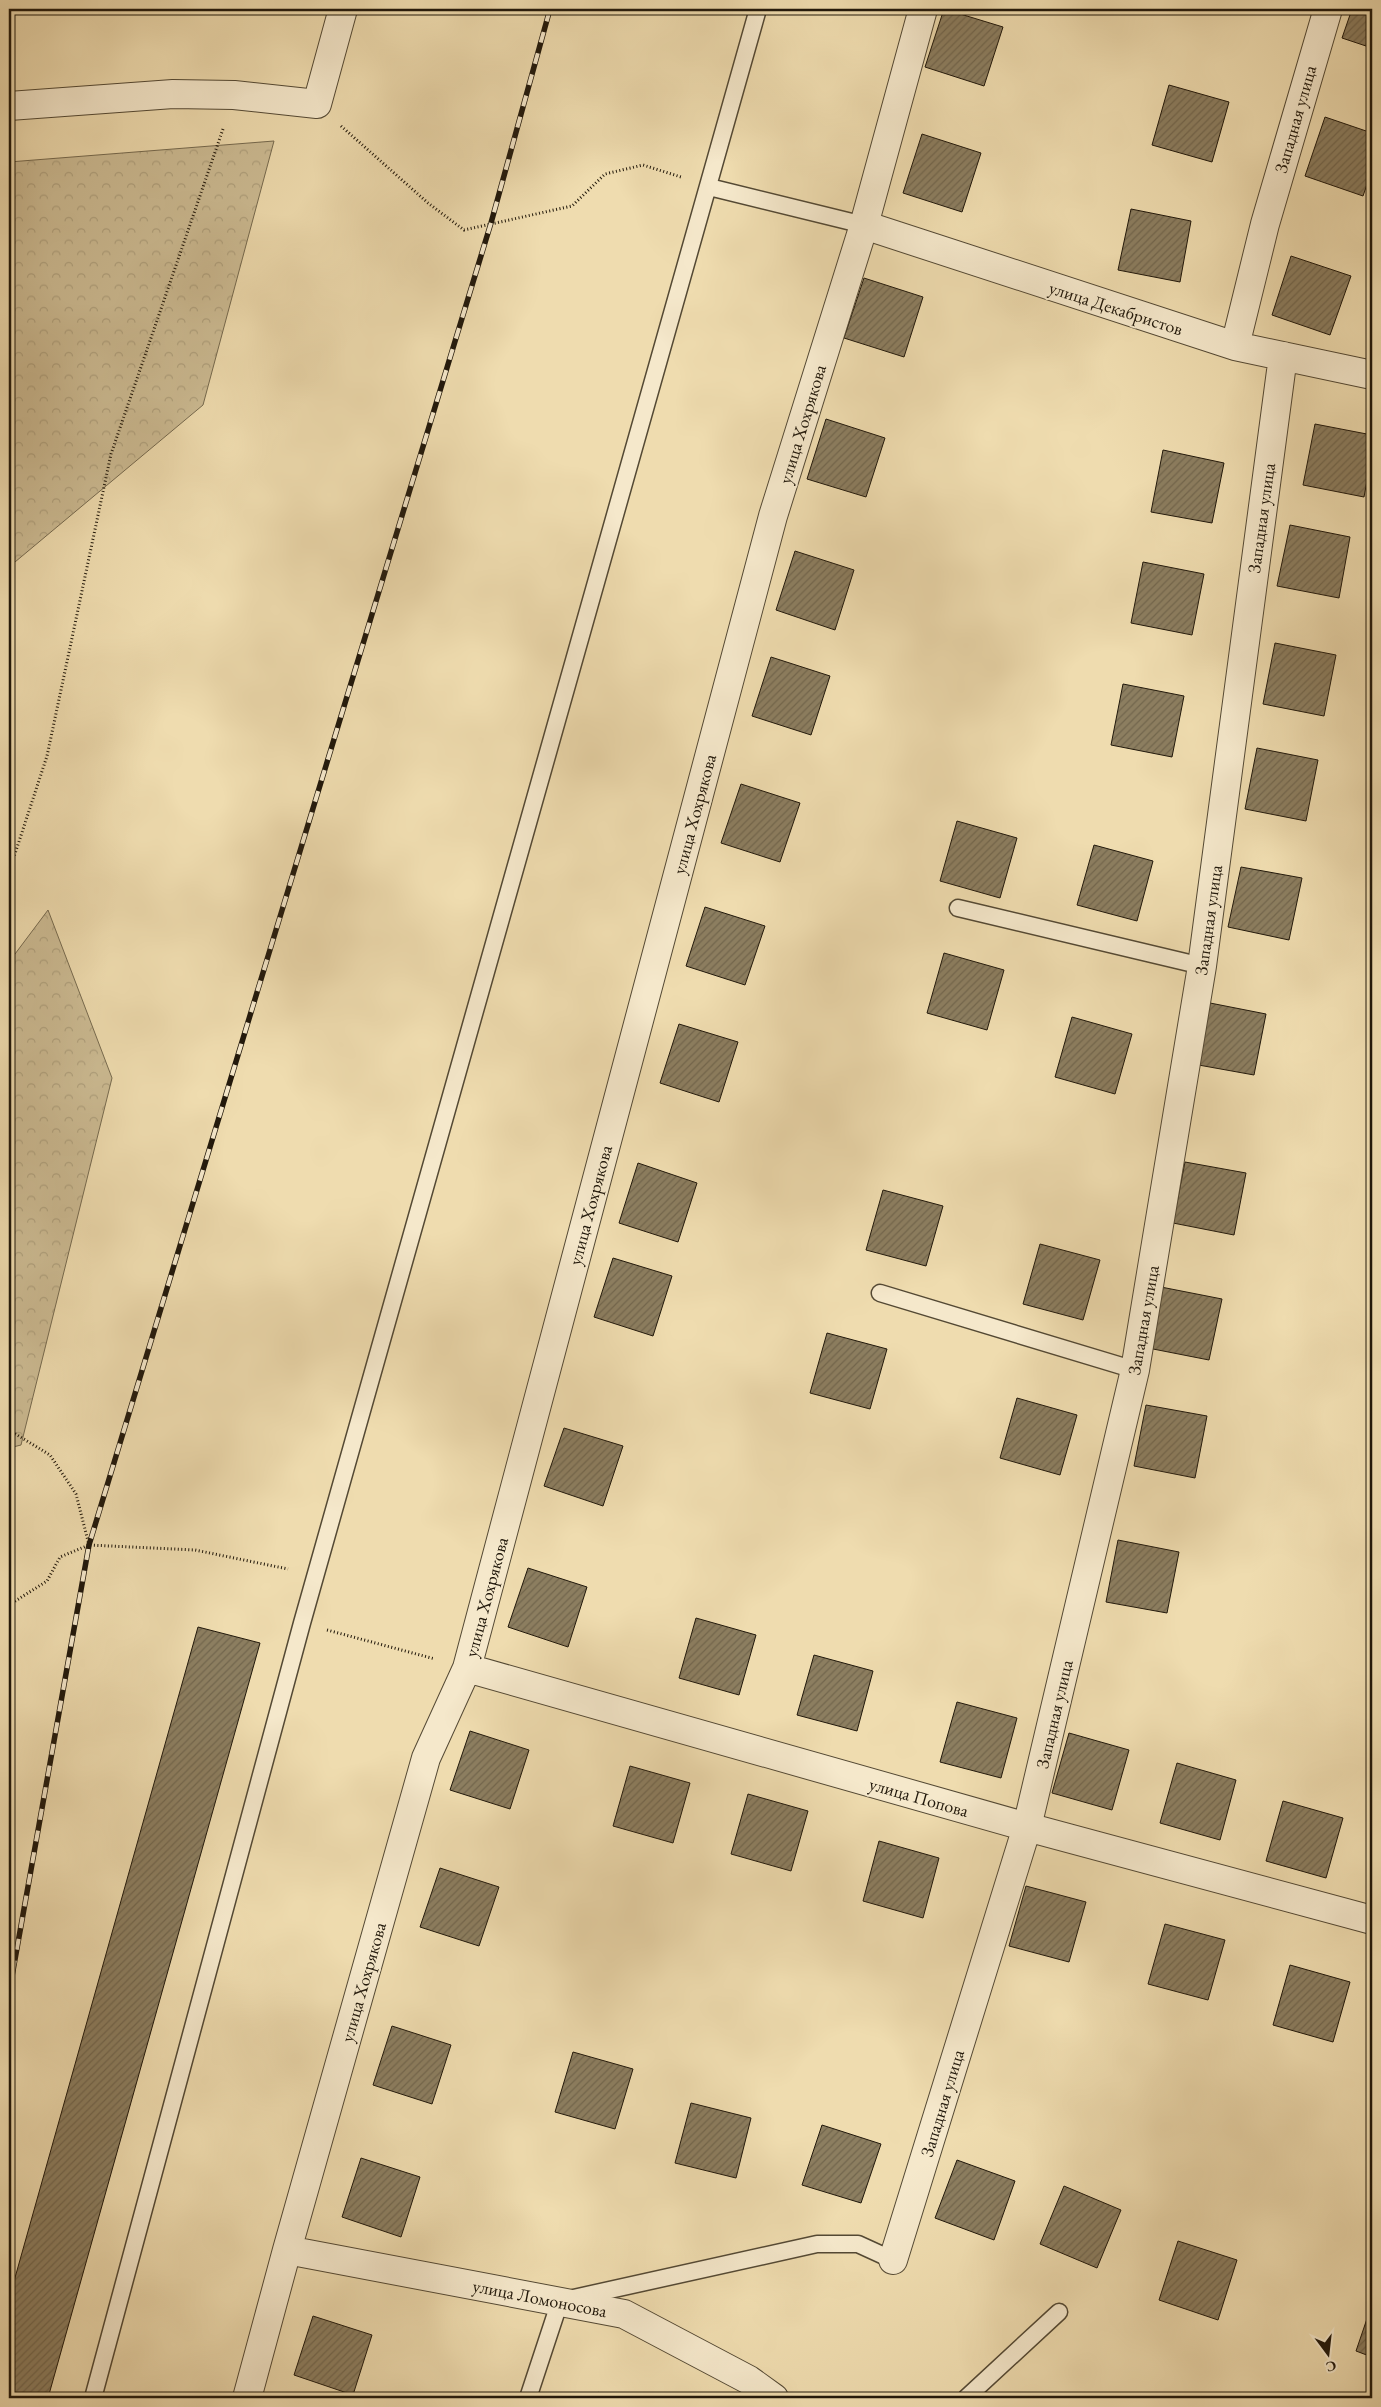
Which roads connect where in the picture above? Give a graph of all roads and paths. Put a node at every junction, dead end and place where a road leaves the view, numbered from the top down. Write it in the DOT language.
graph roads {
  1 [pos="343,9"];
  2 [pos="758,9"];
  3 [pos="923,9"];
  4 [pos="1328,9"];
  5 [pos="234,95"];
  6 [pos="317,104"];
  7 [pos="9,106"];
  8 [pos="710,186"];
  9 [pos="864,225"];
  10 [pos="1235,346"];
  11 [pos="1282,356"];
  12 [pos="1372,375"];
  13 [pos="9,872"];
  14 [pos="958,908"];
  15 [pos="1202,966"];
  16 [pos="880,1293"];
  17 [pos="1135,1370"];
  18 [pos="9,1430"];
  19 [pos="89,1545"];
  20 [pos="316,1575"];
  21 [pos="9,1605"];
  22 [pos="302,1623"];
  23 [pos="467,1668"];
  24 [pos="1027,1827"];
  25 [pos="1372,1920"];
  26 [pos="287,2250"];
  27 [pos="893,2260"];
  28 [pos="560,2301"];
  29 [pos="1060,2312"];
  30 [pos="93,2398"];
  31 [pos="247,2398"];
  32 [pos="528,2398"];
  33 [pos="774,2398"];
  34 [pos="966,2398"];
  1 -- 6 [label="street"];
  2 -- 8 [label="lane"];
  3 -- 9 [label="street, улица Хохрякова"];
  4 -- 10 [label="street, Западная улица"];
  5 -- 6 [label="street"];
  5 -- 7 [label="street"];
  5 -- 13 [label="path"];
  6 -- 8 [label="path"];
  8 -- 9 [label="lane"];
  8 -- 20 [label="lane"];
  9 -- 10 [label="street, улица Декабристов"];
  9 -- 23 [label="street, улица Хохрякова"];
  10 -- 11 [label="street, улица Декабристов"];
  11 -- 12 [label="street, улица Декабристов"];
  11 -- 15 [label="street, Западная улица"];
  14 -- 15 [label="lane"];
  15 -- 17 [label="street, Западная улица"];
  16 -- 17 [label="lane"];
  17 -- 24 [label="street, Западная улица"];
  18 -- 19 [label="path"];
  19 -- 20 [label="path"];
  19 -- 21 [label="path"];
  20 -- 22 [label="lane"];
  22 -- 23 [label="path"];
  22 -- 30 [label="lane"];
  23 -- 24 [label="street, улица Попова"];
  23 -- 26 [label="street, улица Хохрякова"];
  24 -- 25 [label="street, улица Попова"];
  24 -- 27 [label="street, Западная улица"];
  26 -- 28 [label="street, улица Ломоносова"];
  26 -- 31 [label="street, улица Хохрякова"];
  27 -- 28 [label="lane"];
  28 -- 32 [label="lane"];
  28 -- 33 [label="street, улица Ломоносова"];
  29 -- 34 [label="lane"];
}
